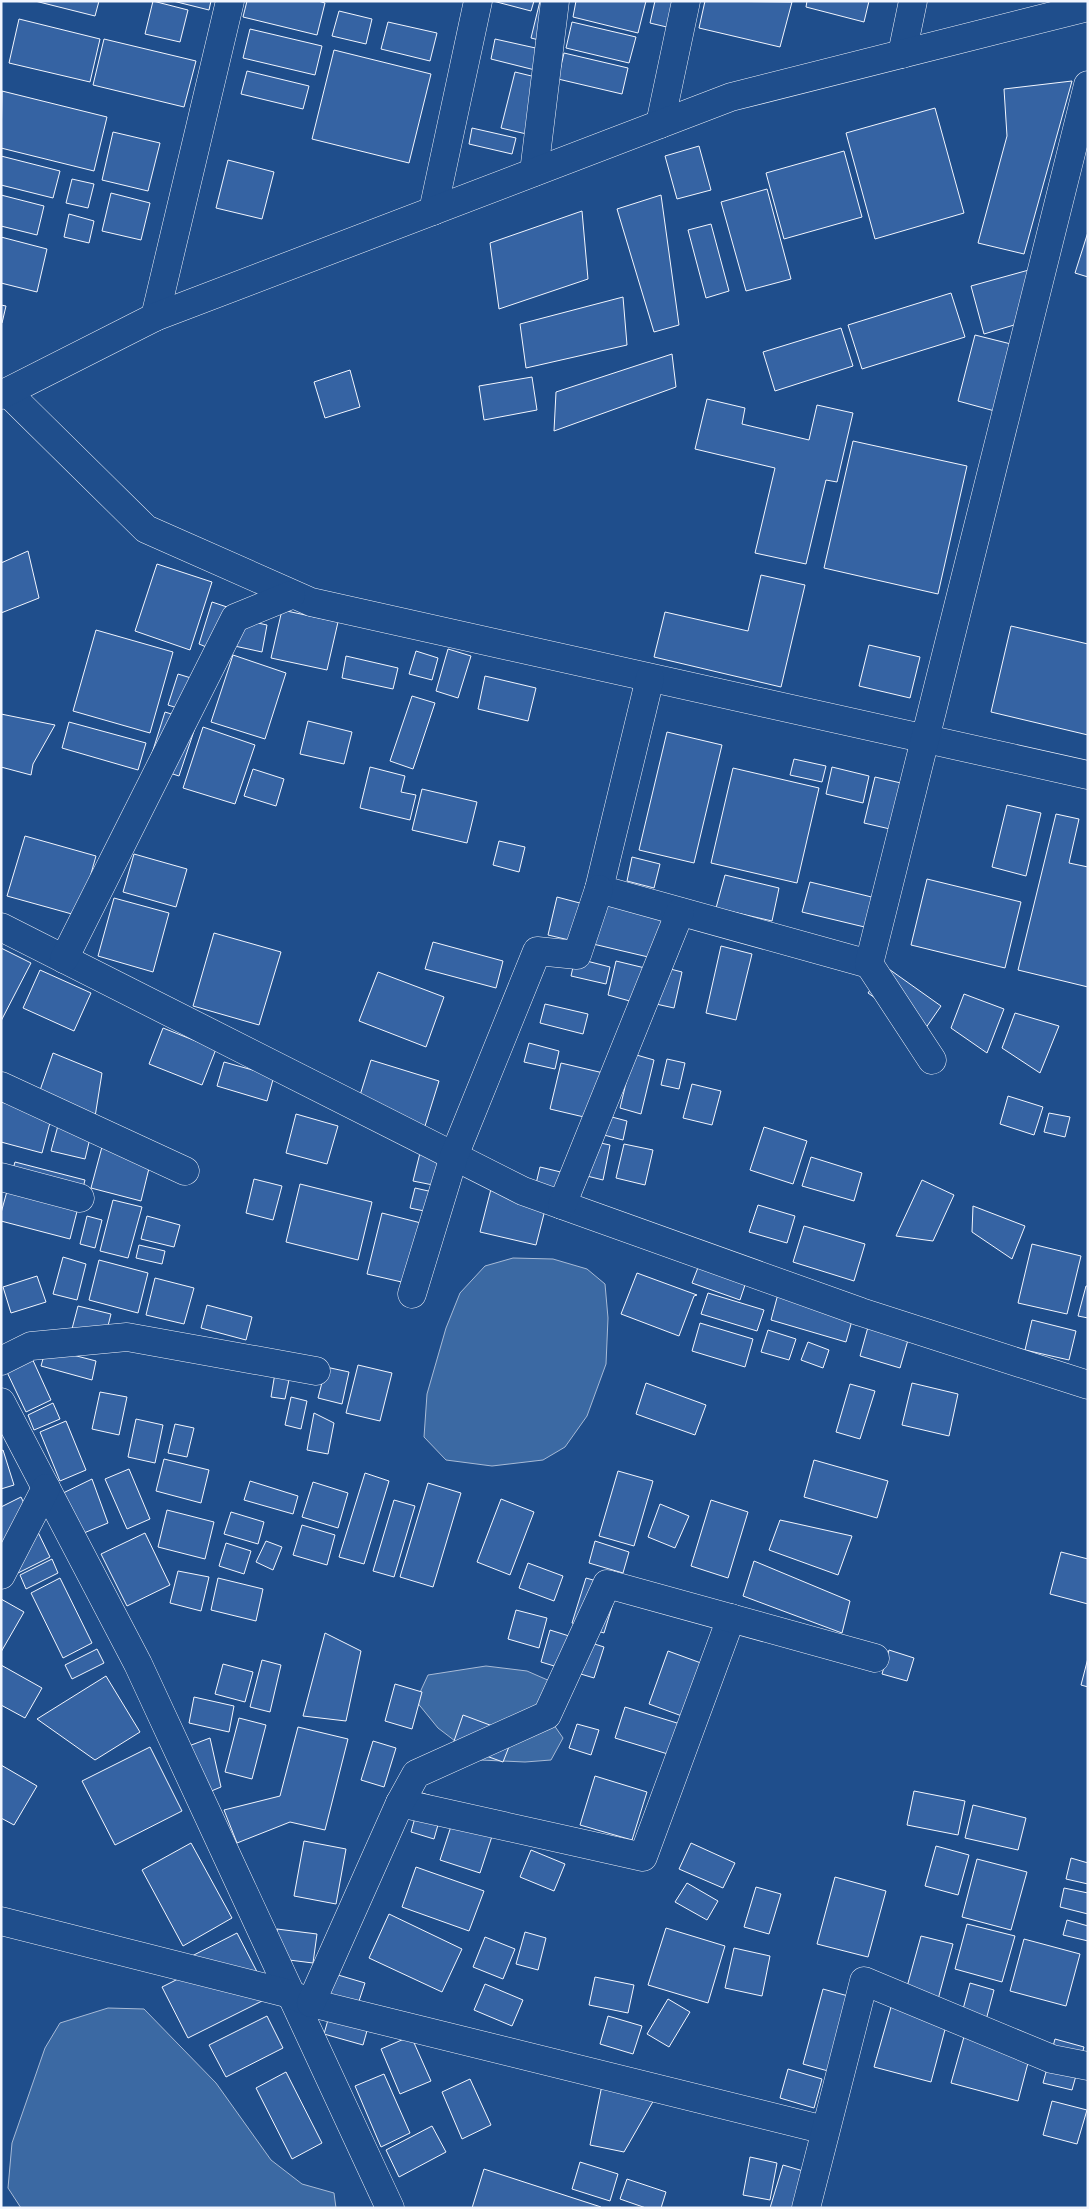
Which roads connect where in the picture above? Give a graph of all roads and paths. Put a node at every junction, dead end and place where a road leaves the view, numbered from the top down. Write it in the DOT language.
graph roads {
  1 [pos="230,1"];
  2 [pos="478,1"];
  3 [pos="555,1"];
  4 [pos="686,1"];
  5 [pos="913,1"];
  6 [pos="1088,7"];
  7 [pos="902,54"];
  8 [pos="1088,85"];
  9 [pos="660,124"];
  10 [pos="534,172"];
  11 [pos="433,211"];
  12 [pos="155,317"];
  13 [pos="4,394"];
  14 [pos="291,595"];
  15 [pos="650,678"];
  16 [pos="926,739"];
  17 [pos="1088,775"];
  18 [pos="599,889"];
  19 [pos="680,912"];
  20 [pos="1,927"];
  21 [pos="64,959"];
  22 [pos="869,964"];
  23 [pos="932,1060"];
  24 [pos="1,1086"];
  25 [pos="454,1156"];
  26 [pos="185,1171"];
  27 [pos="1,1177"];
  28 [pos="80,1198"];
  29 [pos="562,1205"];
  30 [pos="412,1294"];
  31 [pos="1,1361"];
  32 [pos="316,1371"];
  33 [pos="1088,1386"];
  34 [pos="1,1402"];
  35 [pos="46,1488"];
  36 [pos="1,1575"];
  37 [pos="731,1618"];
  38 [pos="875,1658"];
  39 [pos="400,1803"];
  40 [pos="1,1920"];
  41 [pos="300,1999"];
  42 [pos="1088,2066"];
  43 [pos="825,2130"];
  44 [pos="390,2208"];
  45 [pos="806,2208"];
  1 -- 12 [label="street"];
  2 -- 11 [label="street"];
  3 -- 10 [label="street"];
  4 -- 9 [label="street"];
  5 -- 7 [label="street"];
  6 -- 7 [label="street"];
  7 -- 9 [label="street"];
  8 -- 16 [label="street"];
  9 -- 10 [label="street"];
  10 -- 11 [label="street"];
  11 -- 12 [label="street"];
  12 -- 13 [label="street"];
  13 -- 14 [label="street"];
  14 -- 15 [label="street"];
  14 -- 21 [label="street"];
  15 -- 16 [label="street"];
  15 -- 18 [label="street"];
  16 -- 17 [label="street"];
  16 -- 22 [label="street"];
  18 -- 19 [label="street"];
  18 -- 25 [label="street"];
  19 -- 22 [label="street"];
  19 -- 29 [label="street"];
  20 -- 21 [label="street"];
  21 -- 25 [label="street"];
  22 -- 23 [label="street"];
  24 -- 26 [label="street"];
  25 -- 29 [label="street"];
  25 -- 30 [label="street"];
  27 -- 28 [label="street"];
  29 -- 33 [label="street"];
  31 -- 32 [label="street"];
  34 -- 35 [label="street"];
  35 -- 36 [label="street"];
  35 -- 41 [label="street"];
  37 -- 38 [label="street"];
  37 -- 39 [label="street"];
  37 -- 39 [label="street"];
  39 -- 41 [label="street"];
  40 -- 41 [label="street"];
  41 -- 43 [label="street"];
  41 -- 44 [label="street"];
  42 -- 43 [label="street"];
  43 -- 45 [label="street"];
}
